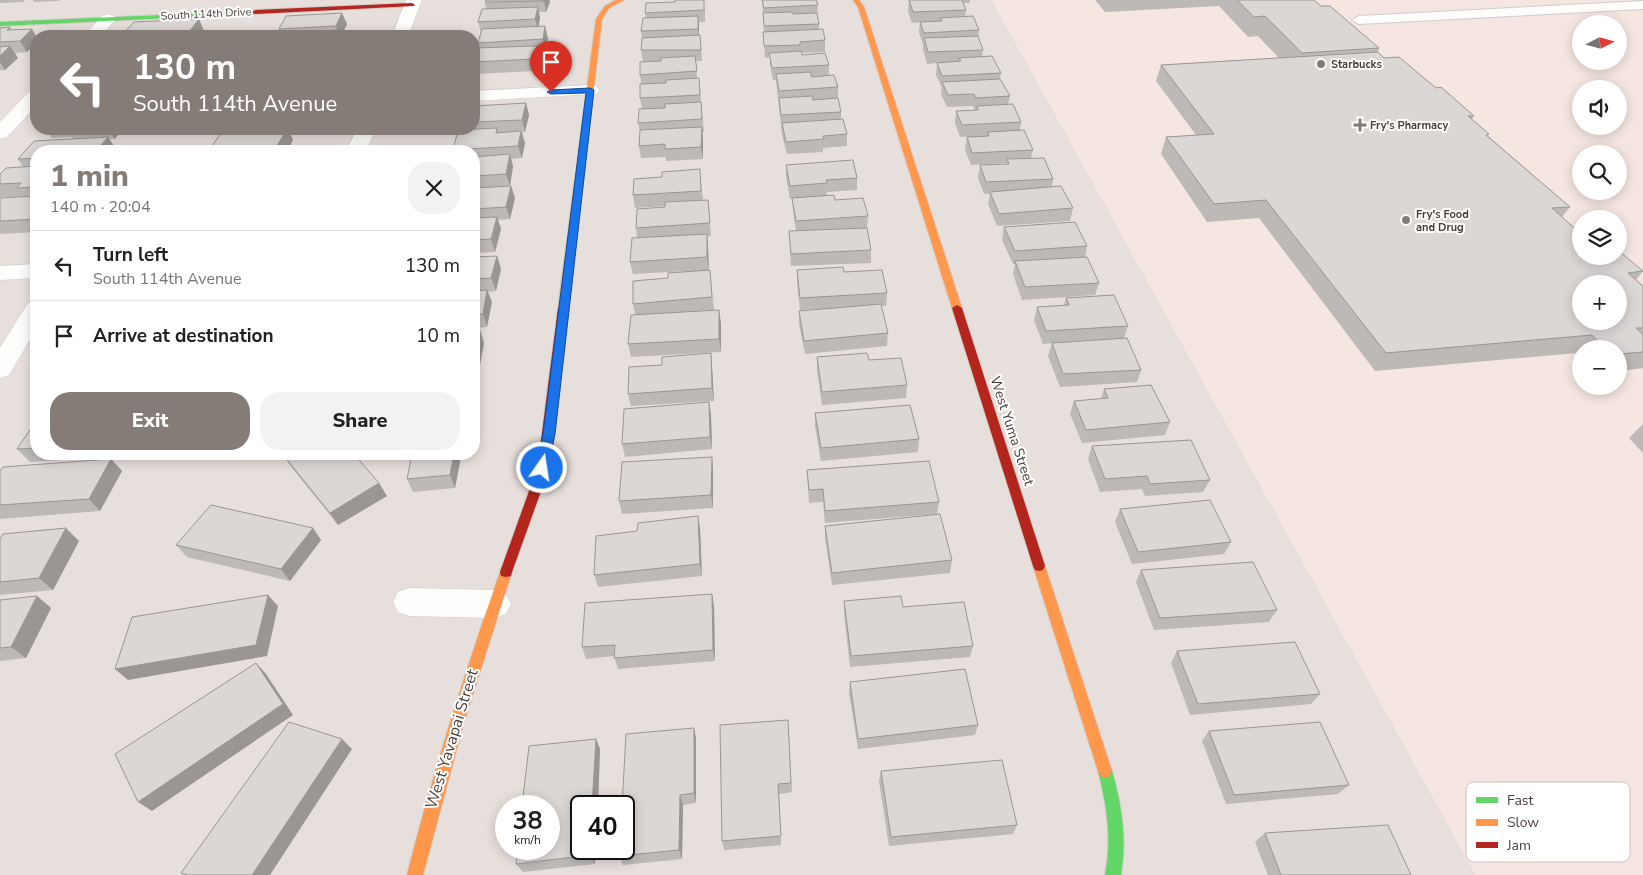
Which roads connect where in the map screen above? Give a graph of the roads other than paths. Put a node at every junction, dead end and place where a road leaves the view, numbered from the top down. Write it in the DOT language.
graph roads {
  1 [pos="856,0"];
  2 [pos="617,1"];
  3 [pos="413,3"];
  4 [pos="1643,5"];
  5 [pos="108,19"];
  6 [pos="1359,20"];
  7 [pos="0,24"];
  8 [pos="98,30"];
  9 [pos="402,30"];
  10 [pos="590,90"];
  11 [pos="480,96"];
  12 [pos="30,101"];
  13 [pos="0,133"];
  14 [pos="30,271"];
  15 [pos="0,273"];
  16 [pos="30,319"];
  17 [pos="0,369"];
  18 [pos="409,602"];
  19 [pos="495,604"];
  20 [pos="415,875"];
  21 [pos="1113,875"];
  1 -- 21 [label="street, West Yuma Street"];
  2 -- 10 [label="street, West Yavapai Street"];
  3 -- 5 [label="street, South 114th Drive"];
  3 -- 9 [label="street"];
  4 -- 6 [label="lane"];
  5 -- 7 [label="street, South 114th Drive"];
  5 -- 8 [label="street"];
  10 -- 11 [label="street"];
  10 -- 19 [label="street, West Yavapai Street"];
  12 -- 13 [label="street"];
  14 -- 15 [label="street"];
  16 -- 17 [label="street"];
  18 -- 19 [label="street"];
  19 -- 20 [label="street, West Yavapai Street"];
}
